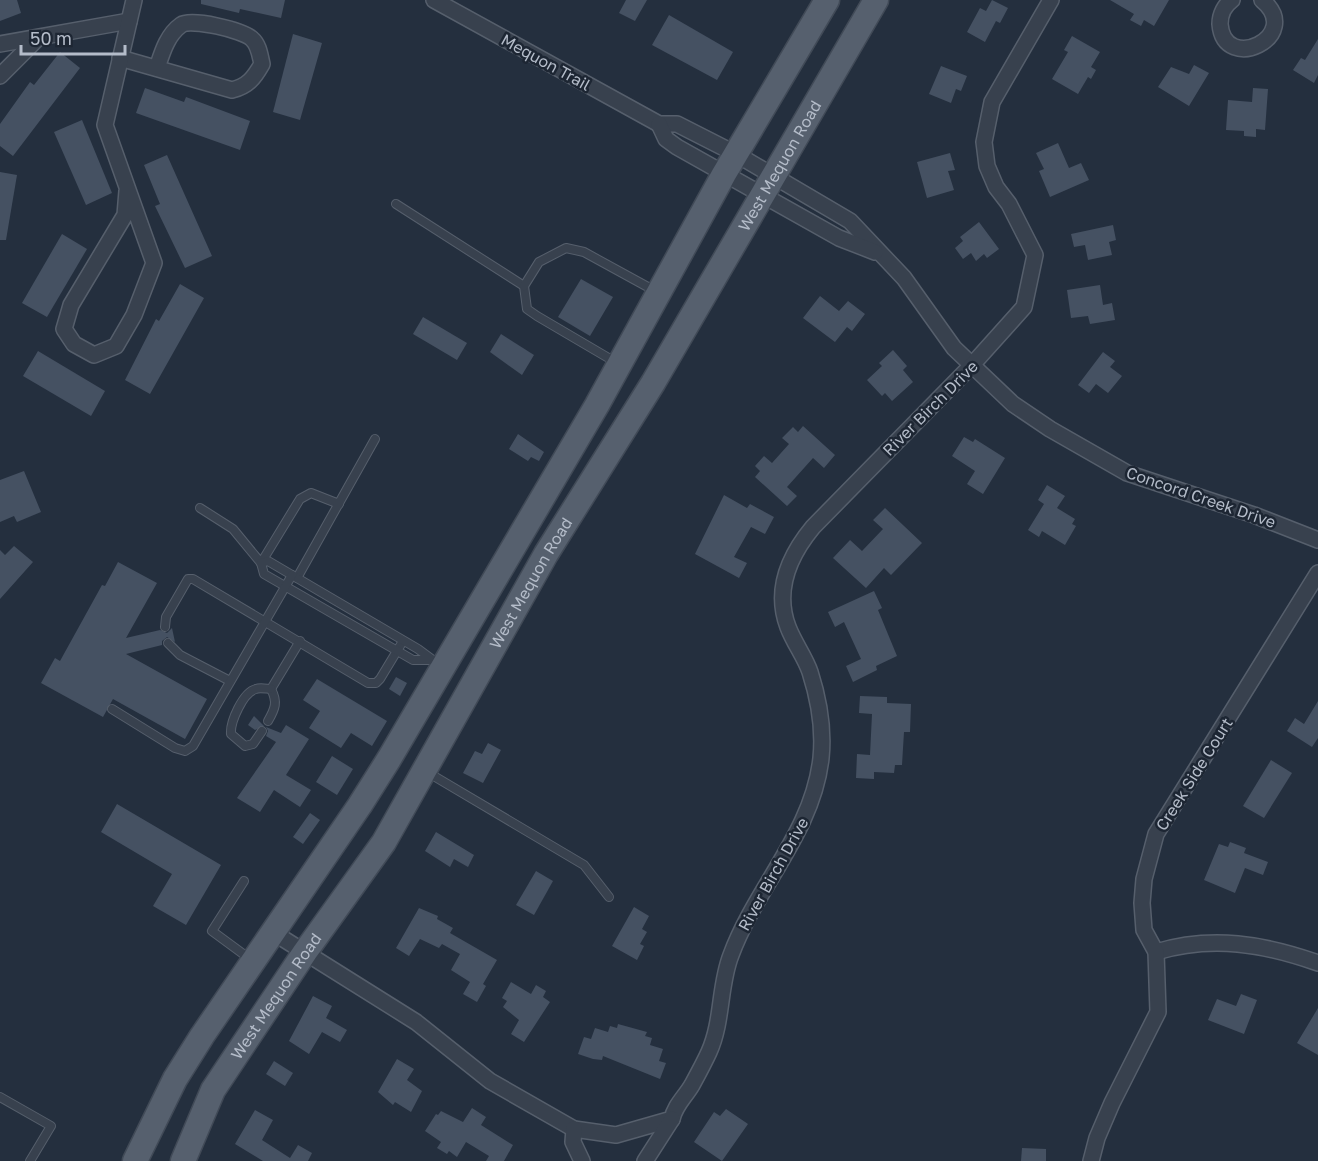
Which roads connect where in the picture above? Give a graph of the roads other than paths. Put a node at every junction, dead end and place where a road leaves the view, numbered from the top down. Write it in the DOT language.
graph roads {
  1 [pos="134,0"];
  2 [pos="434,0"];
  3 [pos="827,0"];
  4 [pos="876,0"];
  5 [pos="1051,0"];
  6 [pos="1262,0"];
  7 [pos="1230,1"];
  8 [pos="454,5"];
  9 [pos="129,21"];
  10 [pos="38,38"];
  11 [pos="0,44"];
  12 [pos="120,58"];
  13 [pos="157,68"];
  14 [pos="0,76"];
  15 [pos="659,124"];
  16 [pos="730,164"];
  17 [pos="768,186"];
  18 [pos="127,191"];
  19 [pos="396,204"];
  20 [pos="880,253"];
  21 [pos="524,286"];
  22 [pos="658,293"];
  23 [pos="618,363"];
  24 [pos="972,365"];
  25 [pos="653,383"];
  26 [pos="375,439"];
  27 [pos="339,504"];
  28 [pos="200,508"];
  29 [pos="1318,540"];
  30 [pos="261,563"];
  31 [pos="1318,573"];
  32 [pos="295,576"];
  33 [pos="286,586"];
  34 [pos="266,621"];
  35 [pos="165,627"];
  36 [pos="300,641"];
  37 [pos="403,641"];
  38 [pos="168,643"];
  39 [pos="397,651"];
  40 [pos="436,663"];
  41 [pos="230,681"];
  42 [pos="474,684"];
  43 [pos="271,689"];
  44 [pos="112,709"];
  45 [pos="268,721"];
  46 [pos="262,731"];
  47 [pos="426,771"];
  48 [pos="244,881"];
  49 [pos="609,897"];
  50 [pos="274,933"];
  51 [pos="305,952"];
  52 [pos="1156,952"];
  53 [pos="254,961"];
  54 [pos="1318,963"];
  55 [pos="0,1097"];
  56 [pos="672,1119"];
  57 [pos="574,1129"];
  58 [pos="30,1161"];
  59 [pos="135,1161"];
  60 [pos="183,1161"];
  61 [pos="582,1161"];
  62 [pos="645,1161"];
  63 [pos="1091,1161"];
  1 -- 9 [label="street"];
  2 -- 8 [label="street, Mequon Trail"];
  3 -- 16 [label="main road"];
  4 -- 17 [label="main road, West Mequon Road"];
  5 -- 24 [label="street, River Birch Drive"];
  6 -- 7 [label="street"];
  8 -- 15 [label="street, Mequon Trail"];
  9 -- 10 [label="street"];
  9 -- 12 [label="street"];
  10 -- 11 [label="street"];
  10 -- 14 [label="street"];
  12 -- 13 [label="street"];
  12 -- 18 [label="street"];
  13 -- 13 [label="street"];
  15 -- 16 [label="street, Mequon Trail"];
  15 -- 16 [label="street, Mequon Trail"];
  16 -- 17 [label="street, Concord Creek Drive"];
  16 -- 17 [label="street, Concord Creek Drive"];
  16 -- 22 [label="main road"];
  17 -- 20 [label="street, Concord Creek Drive"];
  17 -- 20 [label="street, Concord Creek Drive"];
  17 -- 25 [label="main road, West Mequon Road"];
  18 -- 18 [label="street"];
  19 -- 21 [label="lane"];
  20 -- 24 [label="street, Concord Creek Drive"];
  21 -- 22 [label="lane"];
  21 -- 23 [label="lane"];
  22 -- 23 [label="main road"];
  23 -- 25 [label="main road"];
  23 -- 40 [label="main road"];
  24 -- 29 [label="street, Concord Creek Drive"];
  24 -- 56 [label="street, River Birch Drive"];
  25 -- 42 [label="main road, West Mequon Road"];
  26 -- 27 [label="lane"];
  27 -- 30 [label="lane"];
  27 -- 32 [label="lane"];
  28 -- 30 [label="lane"];
  30 -- 32 [label="lane"];
  30 -- 33 [label="lane"];
  31 -- 52 [label="street, Creek Side Court"];
  32 -- 33 [label="lane"];
  32 -- 37 [label="lane"];
  33 -- 34 [label="lane"];
  33 -- 39 [label="lane"];
  34 -- 35 [label="lane"];
  34 -- 36 [label="lane"];
  34 -- 41 [label="lane"];
  36 -- 39 [label="lane"];
  36 -- 43 [label="lane"];
  37 -- 39 [label="lane"];
  37 -- 40 [label="lane"];
  38 -- 41 [label="lane"];
  39 -- 40 [label="lane"];
  40 -- 42 [label="main road"];
  40 -- 50 [label="main road"];
  41 -- 44 [label="lane"];
  42 -- 47 [label="main road, West Mequon Road"];
  43 -- 45 [label="lane"];
  43 -- 46 [label="lane"];
  47 -- 49 [label="lane"];
  47 -- 51 [label="main road, West Mequon Road"];
  48 -- 53 [label="lane"];
  50 -- 51 [label="street"];
  50 -- 53 [label="main road"];
  51 -- 57 [label="street"];
  51 -- 60 [label="main road, West Mequon Road"];
  52 -- 54 [label="street"];
  52 -- 63 [label="street, Creek Side Court"];
  53 -- 59 [label="main road"];
  55 -- 58 [label="lane"];
  56 -- 57 [label="street"];
  56 -- 62 [label="street, River Birch Drive"];
  57 -- 61 [label="street"];
}
